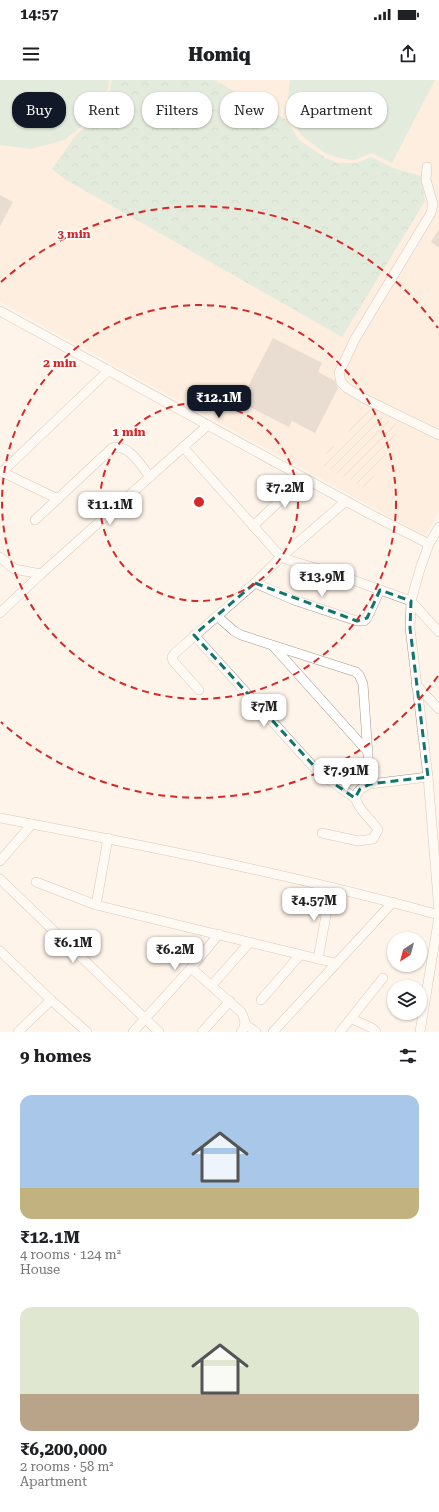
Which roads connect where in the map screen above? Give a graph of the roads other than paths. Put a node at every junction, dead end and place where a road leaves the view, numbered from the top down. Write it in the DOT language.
graph roads {
  1 [pos="427,167"];
  2 [pos="0,311"];
  3 [pos="108,370"];
  4 [pos="208,425"];
  5 [pos="439,435"];
  6 [pos="184,447"];
  7 [pos="1,472"];
  8 [pos="150,477"];
  9 [pos="304,478"];
  10 [pos="58,499"];
  11 [pos="346,501"];
  12 [pos="35,520"];
  13 [pos="253,526"];
  14 [pos="439,527"];
  15 [pos="431,541"];
  16 [pos="439,545"];
  17 [pos="0,557"];
  18 [pos="281,557"];
  19 [pos="41,574"];
  20 [pos="255,583"];
  21 [pos="380,590"];
  22 [pos="412,601"];
  23 [pos="0,613"];
  24 [pos="217,616"];
  25 [pos="439,632"];
  26 [pos="194,635"];
  27 [pos="273,646"];
  28 [pos="416,685"];
  29 [pos="199,690"];
  30 [pos="439,709"];
  31 [pos="368,752"];
  32 [pos="428,777"];
  33 [pos="370,784"];
  34 [pos="355,798"];
  35 [pos="435,816"];
  36 [pos="0,818"];
  37 [pos="32,824"];
  38 [pos="322,833"];
  39 [pos="108,838"];
  40 [pos="0,861"];
  41 [pos="0,879"];
  42 [pos="36,882"];
  43 [pos="331,888"];
  44 [pos="393,902"];
  45 [pos="96,905"];
  46 [pos="439,911"];
  47 [pos="439,915"];
  48 [pos="219,934"];
  49 [pos="250,942"];
  50 [pos="1,955"];
  51 [pos="300,955"];
  52 [pos="318,959"];
  53 [pos="335,963"];
  54 [pos="191,968"];
  55 [pos="383,978"];
  56 [pos="212,985"];
  57 [pos="51,1000"];
  58 [pos="260,1000"];
  59 [pos="230,1002"];
  60 [pos="145,1019"];
  61 [pos="352,1019"];
  62 [pos="243,1028"];
  63 [pos="18,1032"];
  64 [pos="87,1032"];
  65 [pos="133,1032"];
  66 [pos="159,1032"];
  67 [pos="202,1032"];
  68 [pos="256,1032"];
  69 [pos="273,1032"];
  70 [pos="340,1032"];
  71 [pos="376,1032"];
  72 [pos="420,1032"];
  1 -- 5 [label="street"];
  2 -- 3 [label="street"];
  3 -- 4 [label="street"];
  3 -- 7 [label="street"];
  4 -- 6 [label="street"];
  4 -- 9 [label="street"];
  6 -- 8 [label="street"];
  6 -- 13 [label="street"];
  7 -- 10 [label="street"];
  8 -- 10 [label="street"];
  8 -- 19 [label="street"];
  9 -- 11 [label="street"];
  9 -- 13 [label="street"];
  10 -- 12 [label="street"];
  11 -- 15 [label="street"];
  11 -- 18 [label="street"];
  13 -- 18 [label="street"];
  14 -- 15 [label="street"];
  15 -- 16 [label="street"];
  15 -- 22 [label="street"];
  17 -- 19 [label="street"];
  18 -- 20 [label="street"];
  18 -- 21 [label="street"];
  19 -- 23 [label="street"];
  20 -- 21 [label="street"];
  20 -- 24 [label="street"];
  21 -- 22 [label="street"];
  22 -- 25 [label="street"];
  22 -- 28 [label="street"];
  24 -- 26 [label="street"];
  24 -- 27 [label="street"];
  26 -- 29 [label="street"];
  26 -- 34 [label="street"];
  27 -- 31 [label="street"];
  27 -- 31 [label="street"];
  28 -- 30 [label="street"];
  28 -- 32 [label="street"];
  31 -- 33 [label="street"];
  32 -- 33 [label="street"];
  32 -- 35 [label="street"];
  33 -- 34 [label="street"];
  34 -- 38 [label="street"];
  35 -- 46 [label="street"];
  36 -- 37 [label="street"];
  37 -- 39 [label="street"];
  37 -- 40 [label="street"];
  39 -- 43 [label="street"];
  39 -- 45 [label="street"];
  41 -- 60 [label="street"];
  42 -- 45 [label="street"];
  43 -- 44 [label="street"];
  43 -- 52 [label="street"];
  44 -- 47 [label="street"];
  44 -- 53 [label="street"];
  45 -- 48 [label="street"];
  47 -- 72 [label="street"];
  48 -- 49 [label="street"];
  48 -- 54 [label="street"];
  49 -- 51 [label="street"];
  49 -- 56 [label="street"];
  50 -- 57 [label="street"];
  51 -- 52 [label="street"];
  51 -- 58 [label="street"];
  52 -- 53 [label="street"];
  53 -- 69 [label="street"];
  54 -- 56 [label="street"];
  54 -- 60 [label="street"];
  55 -- 61 [label="street"];
  56 -- 59 [label="street"];
  57 -- 63 [label="street"];
  57 -- 64 [label="street"];
  59 -- 62 [label="street"];
  59 -- 67 [label="street"];
  60 -- 65 [label="street"];
  60 -- 66 [label="street"];
  61 -- 70 [label="street"];
  61 -- 71 [label="street"];
  62 -- 68 [label="street"];
}
